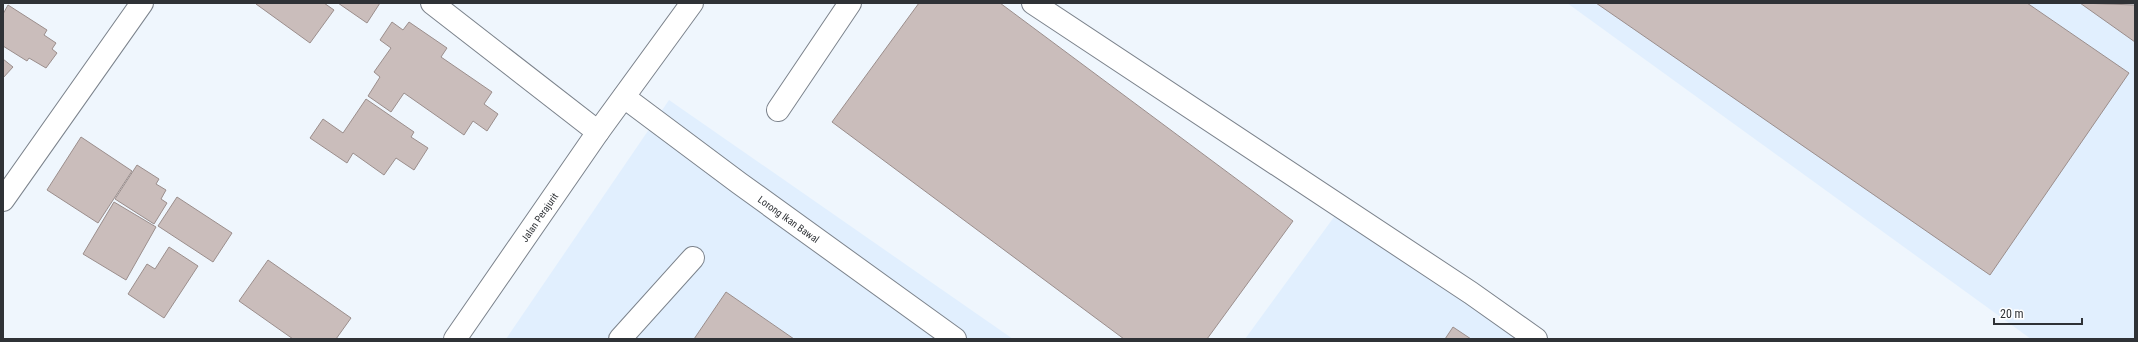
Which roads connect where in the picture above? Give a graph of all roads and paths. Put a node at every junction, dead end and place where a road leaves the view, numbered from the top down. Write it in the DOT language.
graph roads {
  1 [pos="142,3"];
  2 [pos="432,3"];
  3 [pos="692,3"];
  4 [pos="850,3"];
  5 [pos="1032,3"];
  6 [pos="624,97"];
  7 [pos="778,110"];
  8 [pos="598,132"];
  9 [pos="3,200"];
  10 [pos="693,258"];
  11 [pos="455,339"];
  12 [pos="620,339"];
  13 [pos="955,339"];
  14 [pos="1536,339"];
  1 -- 9 [label="street"];
  2 -- 8 [label="street"];
  3 -- 6 [label="street, Jalan Perajurit"];
  4 -- 7 [label="street"];
  5 -- 14 [label="street"];
  6 -- 8 [label="street, Jalan Perajurit"];
  6 -- 13 [label="street, Lorong Ikan Bawal"];
  8 -- 11 [label="street, Jalan Perajurit"];
  10 -- 12 [label="street"];
}
